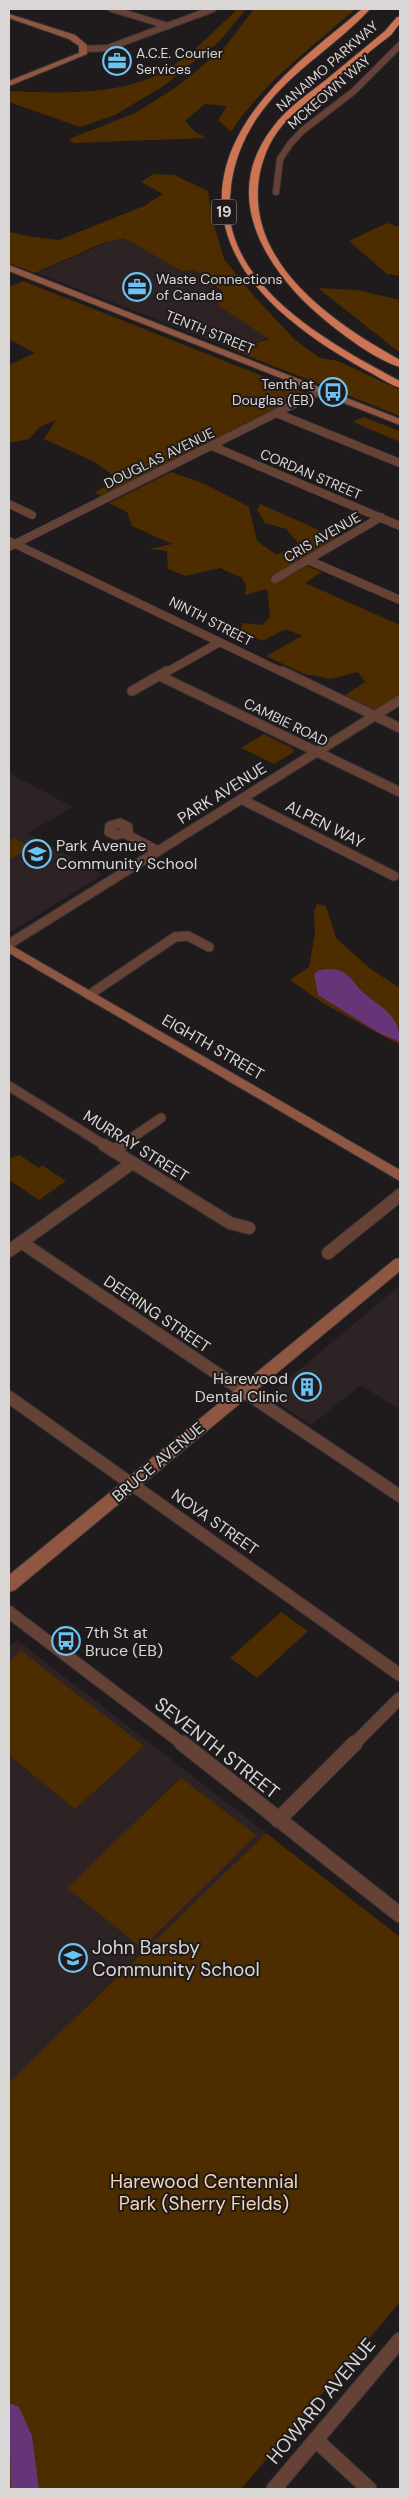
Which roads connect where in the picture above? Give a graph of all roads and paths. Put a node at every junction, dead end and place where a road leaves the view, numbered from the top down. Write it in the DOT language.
graph roads {
  1 [pos="112,9"];
  2 [pos="213,9"];
  3 [pos="366,9"];
  4 [pos="9,16"];
  5 [pos="400,19"];
  6 [pos="168,26"];
  7 [pos="400,45"];
  8 [pos="84,49"];
  9 [pos="9,84"];
  10 [pos="276,192"];
  11 [pos="9,268"];
  12 [pos="400,364"];
  13 [pos="400,385"];
  14 [pos="320,391"];
  15 [pos="276,412"];
  16 [pos="400,422"];
  17 [pos="212,446"];
  18 [pos="400,463"];
  19 [pos="9,504"];
  20 [pos="32,515"];
  21 [pos="381,517"];
  22 [pos="400,526"];
  23 [pos="11,543"];
  24 [pos="308,560"];
  25 [pos="275,579"];
  26 [pos="400,600"];
  27 [pos="220,642"];
  28 [pos="160,676"];
  29 [pos="132,691"];
  30 [pos="400,700"];
  31 [pos="374,716"];
  32 [pos="400,728"];
  33 [pos="317,752"];
  34 [pos="400,792"];
  35 [pos="241,799"];
  36 [pos="126,834"];
  37 [pos="158,851"];
  38 [pos="398,878"];
  39 [pos="9,944"];
  40 [pos="208,947"];
  41 [pos="9,948"];
  42 [pos="89,995"];
  43 [pos="9,1086"];
  44 [pos="161,1118"];
  45 [pos="113,1151"];
  46 [pos="132,1163"];
  47 [pos="400,1176"];
  48 [pos="400,1195"];
  49 [pos="250,1228"];
  50 [pos="21,1242"];
  51 [pos="9,1251"];
  52 [pos="328,1253"];
  53 [pos="400,1263"];
  54 [pos="244,1392"];
  55 [pos="9,1397"];
  56 [pos="131,1484"];
  57 [pos="400,1496"];
  58 [pos="9,1585"];
  59 [pos="9,1612"];
  60 [pos="400,1675"];
  61 [pos="400,1698"];
  62 [pos="278,1820"];
  63 [pos="400,1914"];
  64 [pos="400,2340"];
  65 [pos="316,2440"];
  66 [pos="274,2489"];
  67 [pos="369,2489"];
  1 -- 6 [label="street"];
  2 -- 6 [label="street"];
  3 -- 13 [label="highway, NANAIMO PARKWAY / 19"];
  4 -- 8 [label="street"];
  5 -- 12 [label="highway, NANAIMO PARKWAY / 19"];
  6 -- 8 [label="street"];
  7 -- 10 [label="street, MCKEOWN WAY"];
  8 -- 9 [label="street"];
  11 -- 14 [label="street, TENTH STREET"];
  14 -- 15 [label="street, DOUGLAS AVENUE"];
  14 -- 16 [label="street, TENTH STREET"];
  15 -- 17 [label="street, DOUGLAS AVENUE"];
  15 -- 18 [label="street"];
  17 -- 21 [label="street, CORDAN STREET"];
  17 -- 23 [label="street, DOUGLAS AVENUE"];
  19 -- 20 [label="street"];
  21 -- 22 [label="street, CORDAN STREET"];
  21 -- 24 [label="street, CRIS AVENUE"];
  23 -- 27 [label="street, NINTH STREET"];
  24 -- 25 [label="street, CRIS AVENUE"];
  24 -- 26 [label="street"];
  27 -- 28 [label="street"];
  27 -- 31 [label="street, NINTH STREET"];
  28 -- 29 [label="street"];
  28 -- 33 [label="street, CAMBIE ROAD"];
  30 -- 31 [label="street, PARK AVENUE"];
  31 -- 32 [label="street, NINTH STREET"];
  31 -- 33 [label="street, PARK AVENUE"];
  33 -- 34 [label="street, CAMBIE ROAD"];
  33 -- 35 [label="street, PARK AVENUE"];
  35 -- 37 [label="street, PARK AVENUE"];
  35 -- 38 [label="street, ALPEN WAY"];
  36 -- 37 [label="street"];
  37 -- 39 [label="street, PARK AVENUE"];
  40 -- 42 [label="street"];
  41 -- 42 [label="street, EIGHTH STREET"];
  42 -- 47 [label="street, EIGHTH STREET"];
  43 -- 45 [label="street, MURRAY STREET"];
  44 -- 45 [label="street"];
  45 -- 46 [label="street, MURRAY STREET"];
  46 -- 49 [label="street, MURRAY STREET"];
  46 -- 50 [label="street"];
  48 -- 52 [label="street"];
  50 -- 51 [label="street"];
  50 -- 54 [label="street, DEERING STREET"];
  53 -- 54 [label="street, BRUCE AVENUE"];
  54 -- 56 [label="street, BRUCE AVENUE"];
  54 -- 57 [label="street, DEERING STREET"];
  55 -- 56 [label="street, NOVA STREET"];
  56 -- 58 [label="street, BRUCE AVENUE"];
  56 -- 60 [label="street, NOVA STREET"];
  59 -- 62 [label="street, SEVENTH STREET"];
  61 -- 62 [label="street"];
  62 -- 63 [label="street, SEVENTH STREET"];
  64 -- 65 [label="street, HOWARD AVENUE"];
  65 -- 66 [label="street, HOWARD AVENUE"];
  65 -- 67 [label="street"];
}
